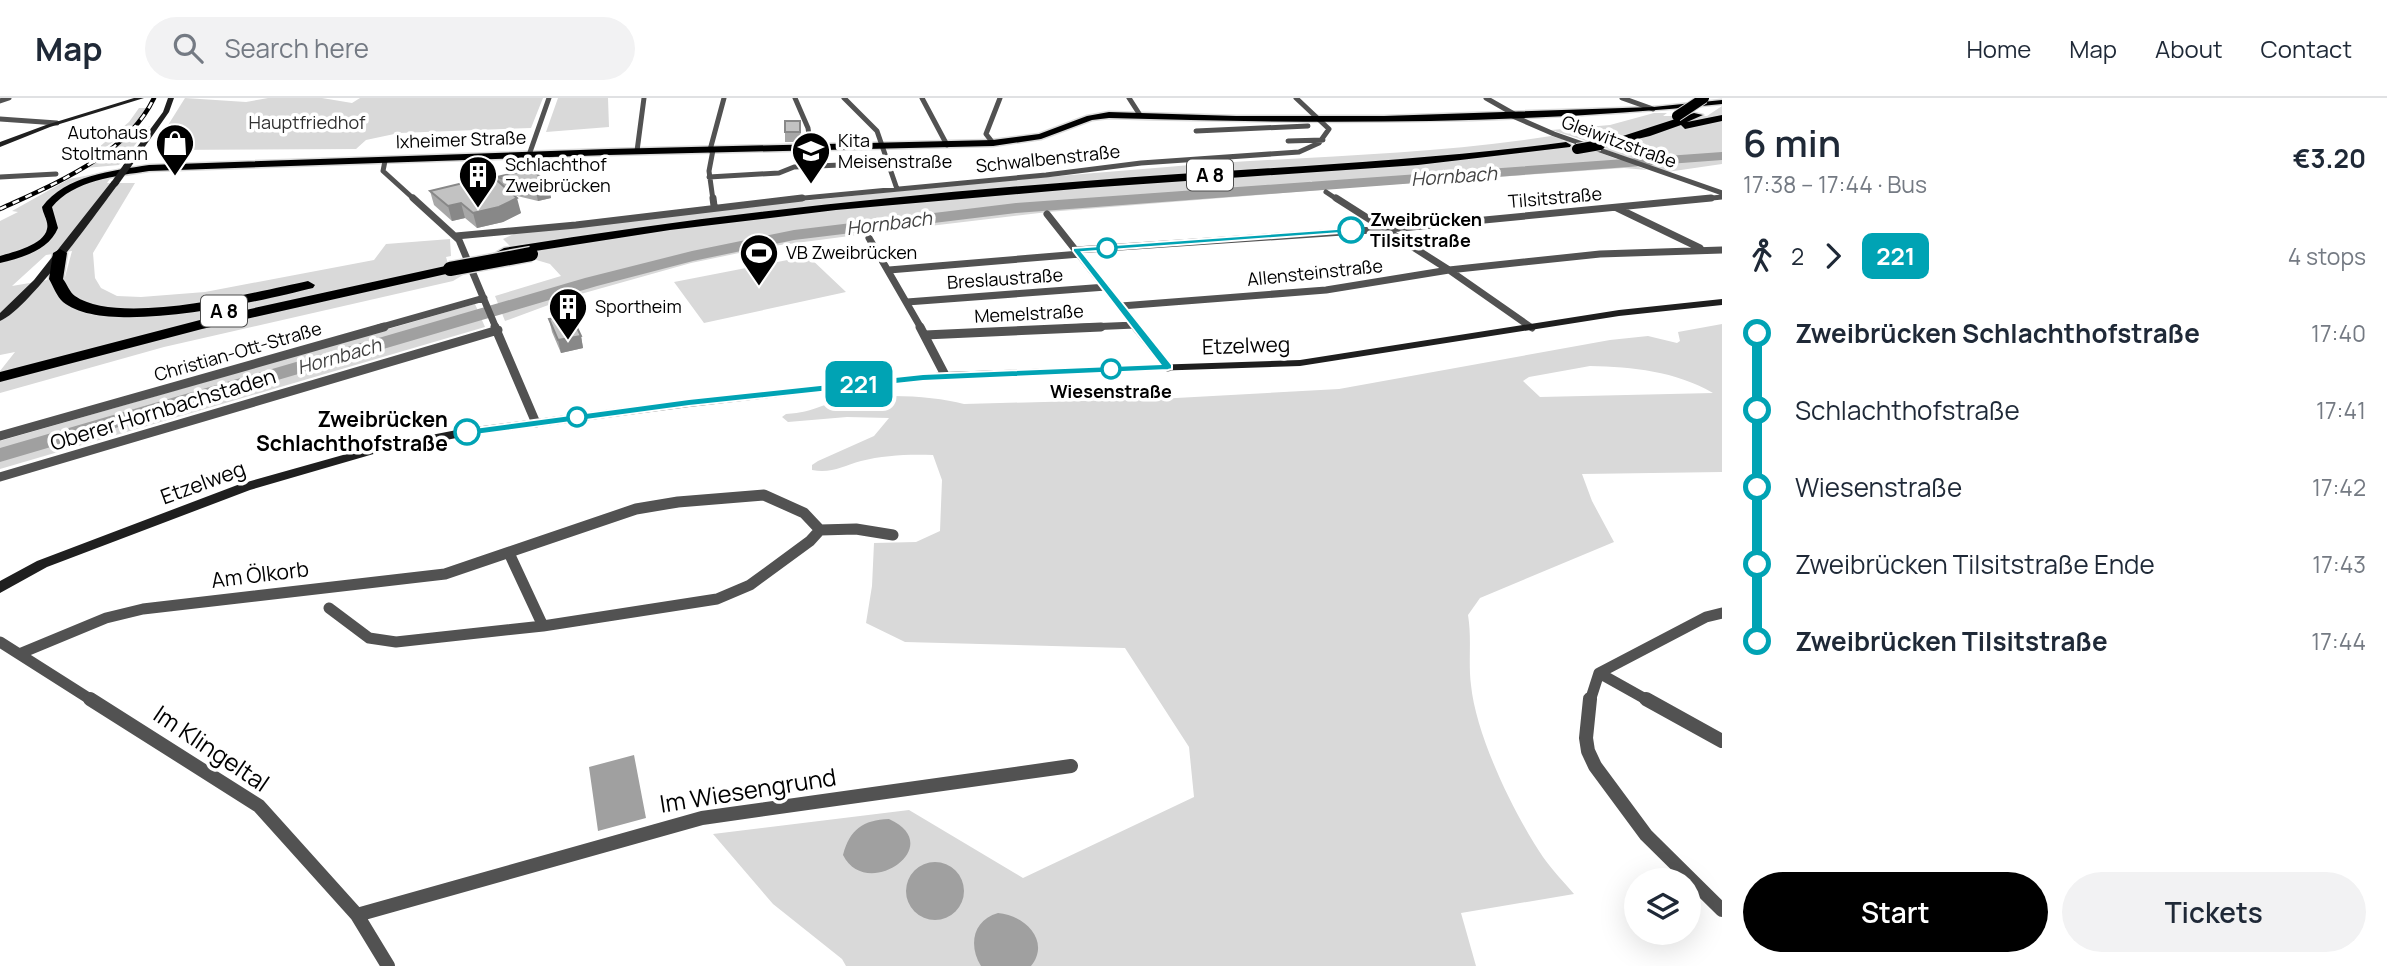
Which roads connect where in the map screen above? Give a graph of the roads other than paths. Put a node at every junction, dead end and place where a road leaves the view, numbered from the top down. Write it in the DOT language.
graph roads {
  1 [pos="9,98"];
  2 [pos="141,98"];
  3 [pos="171,98"];
  4 [pos="549,98"];
  5 [pos="644,98"];
  6 [pos="724,98"];
  7 [pos="795,98"];
  8 [pos="844,98"];
  9 [pos="922,98"];
  10 [pos="1000,98"];
  11 [pos="1129,98"];
  12 [pos="1296,98"];
  13 [pos="1486,98"];
  14 [pos="1622,98"];
  15 [pos="1704,98"];
  16 [pos="130,99"];
  17 [pos="1721,100"];
  18 [pos="0,101"];
  19 [pos="1653,109"];
  20 [pos="1511,114"];
  21 [pos="1140,115"];
  22 [pos="1722,118"];
  23 [pos="0,119"];
  24 [pos="1224,119"];
  25 [pos="1321,119"];
  26 [pos="57,123"];
  27 [pos="1308,126"];
  28 [pos="1231,128"];
  29 [pos="1663,130"];
  30 [pos="1196,131"];
  31 [pos="1323,139"];
  32 [pos="1288,141"];
  33 [pos="993,143"];
  34 [pos="1594,143"];
  35 [pos="0,145"];
  36 [pos="947,145"];
  37 [pos="883,147"];
  38 [pos="811,148"];
  39 [pos="712,150"];
  40 [pos="637,151"];
  41 [pos="529,155"];
  42 [pos="385,161"];
  43 [pos="887,163"];
  44 [pos="56,174"];
  45 [pos="0,177"];
  46 [pos="709,177"];
  47 [pos="897,189"];
  48 [pos="1326,191"];
  49 [pos="1722,195"];
  50 [pos="715,206"];
  51 [pos="1617,208"];
  52 [pos="1047,214"];
  53 [pos="1384,229"];
  54 [pos="456,236"];
  55 [pos="869,238"];
  56 [pos="1705,250"];
  57 [pos="1722,250"];
  58 [pos="530,251"];
  59 [pos="1078,252"];
  60 [pos="60,253"];
  61 [pos="0,258"];
  62 [pos="448,264"];
  63 [pos="889,270"];
  64 [pos="1449,270"];
  65 [pos="1105,287"];
  66 [pos="485,299"];
  67 [pos="907,302"];
  68 [pos="1722,302"];
  69 [pos="1121,306"];
  70 [pos="1,324"];
  71 [pos="1135,325"];
  72 [pos="496,327"];
  73 [pos="1532,328"];
  74 [pos="925,335"];
  75 [pos="1168,367"];
  76 [pos="1,371"];
  77 [pos="944,376"];
  78 [pos="536,422"];
  79 [pos="0,436"];
  80 [pos="0,477"];
  81 [pos="820,530"];
  82 [pos="893,535"];
  83 [pos="509,553"];
  84 [pos="0,588"];
  85 [pos="329,608"];
  86 [pos="1722,613"];
  87 [pos="543,626"];
  88 [pos="0,642"];
  89 [pos="19,654"];
  90 [pos="1599,673"];
  91 [pos="1722,741"];
  92 [pos="1072,766"];
  93 [pos="1722,910"];
  94 [pos="357,915"];
  95 [pos="388,966"];
  1 -- 18 [label="street"];
  2 -- 16 [label="street"];
  3 -- 60 [label="street, bridge"];
  4 -- 41 [label="street"];
  5 -- 40 [label="street"];
  6 -- 39 [label="street"];
  7 -- 38 [label="street"];
  8 -- 37 [label="street"];
  9 -- 36 [label="street"];
  10 -- 33 [label="street"];
  11 -- 21 [label="street"];
  12 -- 25 [label="street"];
  13 -- 20 [label="street, Gleiwitzstraße"];
  14 -- 19 [label="street"];
  15 -- 34 [label="highway, A 8, bridge"];
  16 -- 26 [label="street"];
  17 -- 19 [label="main road, Ixheimer Straße"];
  17 -- 29 [label="highway, A 8"];
  19 -- 20 [label="main road, Ixheimer Straße"];
  20 -- 25 [label="main road, Ixheimer Straße"];
  20 -- 49 [label="street, Gleiwitzstraße"];
  21 -- 24 [label="main road, Ixheimer Straße"];
  21 -- 33 [label="main road, Ixheimer Straße"];
  22 -- 29 [label="highway"];
  23 -- 26 [label="street"];
  24 -- 25 [label="main road, Ixheimer Straße"];
  24 -- 28 [label="street"];
  25 -- 31 [label="street"];
  26 -- 35 [label="street"];
  27 -- 28 [label="street"];
  28 -- 30 [label="street"];
  29 -- 34 [label="highway, A 8"];
  31 -- 32 [label="street"];
  31 -- 47 [label="street, Schwalbenstraße"];
  33 -- 36 [label="main road, Ixheimer Straße"];
  34 -- 58 [label="highway, A 8, bridge"];
  36 -- 37 [label="main road, Ixheimer Straße"];
  37 -- 38 [label="main road, Ixheimer Straße"];
  37 -- 43 [label="street"];
  38 -- 39 [label="main road, Ixheimer Straße"];
  39 -- 40 [label="main road, Ixheimer Straße"];
  39 -- 46 [label="street"];
  40 -- 41 [label="main road, Ixheimer Straße"];
  41 -- 42 [label="main road, Ixheimer Straße"];
  42 -- 54 [label="street"];
  42 -- 61 [label="main road, Ixheimer Straße"];
  43 -- 46 [label="street"];
  43 -- 47 [label="street"];
  44 -- 45 [label="street"];
  46 -- 50 [label="street"];
  47 -- 50 [label="street, Schwalbenstraße"];
  48 -- 53 [label="street"];
  49 -- 51 [label="street, Tilsitstraße"];
  50 -- 54 [label="street, Schwalbenstraße"];
  51 -- 53 [label="street, Tilsitstraße"];
  51 -- 56 [label="street, Tilsitstraße"];
  52 -- 59 [label="street"];
  53 -- 59 [label="street, Tilsitstraße"];
  53 -- 64 [label="street"];
  54 -- 66 [label="street"];
  55 -- 63 [label="street"];
  56 -- 57 [label="street, Allensteinstraße"];
  56 -- 64 [label="street, Allensteinstraße"];
  58 -- 62 [label="highway, A 8, bridge"];
  58 -- 62 [label="highway, A 8"];
  59 -- 63 [label="street, Tilsitstraße"];
  59 -- 65 [label="street"];
  60 -- 62 [label="highway"];
  60 -- 70 [label="street"];
  62 -- 76 [label="highway, A 8"];
  63 -- 67 [label="street"];
  64 -- 69 [label="street, Allensteinstraße"];
  64 -- 73 [label="street"];
  65 -- 67 [label="street, Breslaustraße"];
  65 -- 69 [label="street"];
  66 -- 72 [label="street"];
  66 -- 79 [label="street, Christian-Ott-Straße"];
  67 -- 74 [label="street"];
  68 -- 73 [label="street, Etzelweg"];
  69 -- 71 [label="street"];
  71 -- 74 [label="street, Memelstraße"];
  71 -- 75 [label="street"];
  72 -- 78 [label="street"];
  72 -- 80 [label="street, Oberer Hornbachstaden"];
  73 -- 75 [label="street, Etzelweg"];
  74 -- 77 [label="street"];
  75 -- 77 [label="street, Etzelweg"];
  77 -- 78 [label="street, Etzelweg"];
  78 -- 84 [label="street, Etzelweg"];
  81 -- 82 [label="street"];
  81 -- 83 [label="street, Am Ölkorb"];
  81 -- 87 [label="street"];
  83 -- 87 [label="street"];
  83 -- 89 [label="street, Am Ölkorb"];
  85 -- 87 [label="street"];
  86 -- 90 [label="street"];
  88 -- 89 [label="street, Im Klingeltal"];
  89 -- 94 [label="street, Im Klingeltal"];
  90 -- 91 [label="street"];
  90 -- 93 [label="street"];
  92 -- 94 [label="street, Im Wiesengrund"];
  94 -- 95 [label="street, Im Klingeltal"];
}
